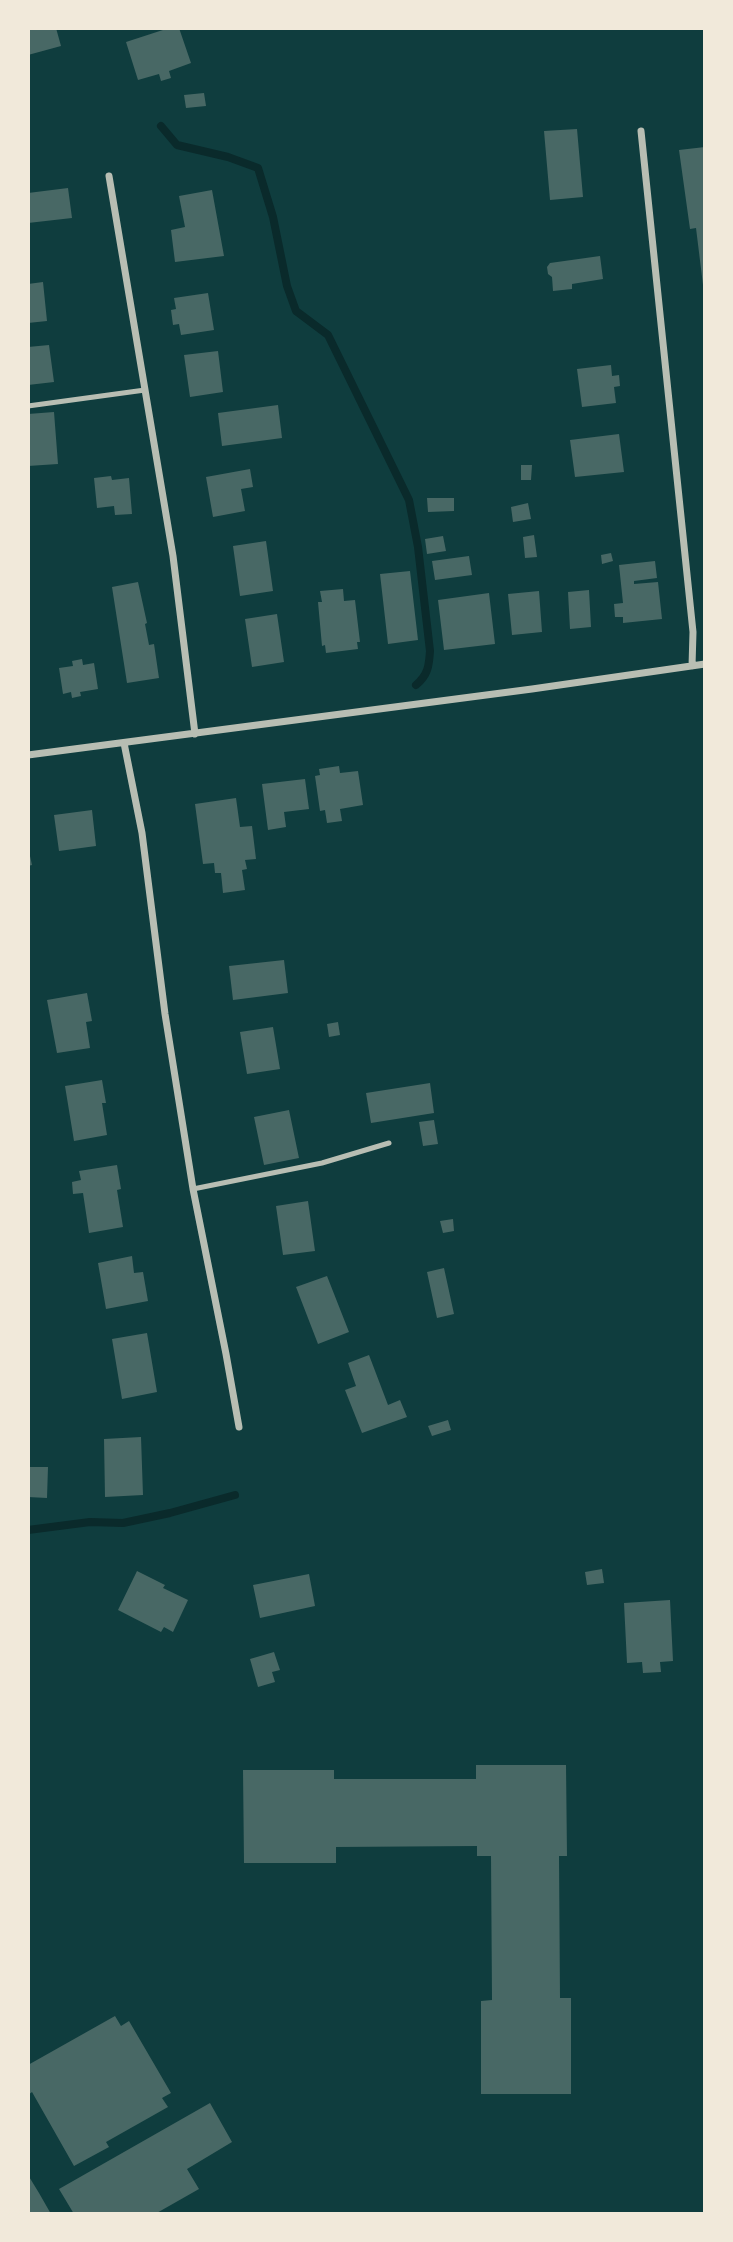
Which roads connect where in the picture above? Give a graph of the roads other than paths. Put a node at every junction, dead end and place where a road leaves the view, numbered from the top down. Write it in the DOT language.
graph roads {
  1 [pos="640,131"];
  2 [pos="109,176"];
  3 [pos="145,390"];
  4 [pos="28,406"];
  5 [pos="705,664"];
  6 [pos="692,666"];
  7 [pos="195,733"];
  8 [pos="124,743"];
  9 [pos="28,755"];
  10 [pos="389,1143"];
  11 [pos="193,1189"];
  12 [pos="239,1427"];
  1 -- 6 [label="street"];
  2 -- 3 [label="street"];
  3 -- 4 [label="lane"];
  3 -- 7 [label="street"];
  5 -- 6 [label="street"];
  6 -- 7 [label="street"];
  7 -- 8 [label="street"];
  8 -- 9 [label="street"];
  8 -- 11 [label="street"];
  10 -- 11 [label="lane"];
  11 -- 12 [label="street"];
}
